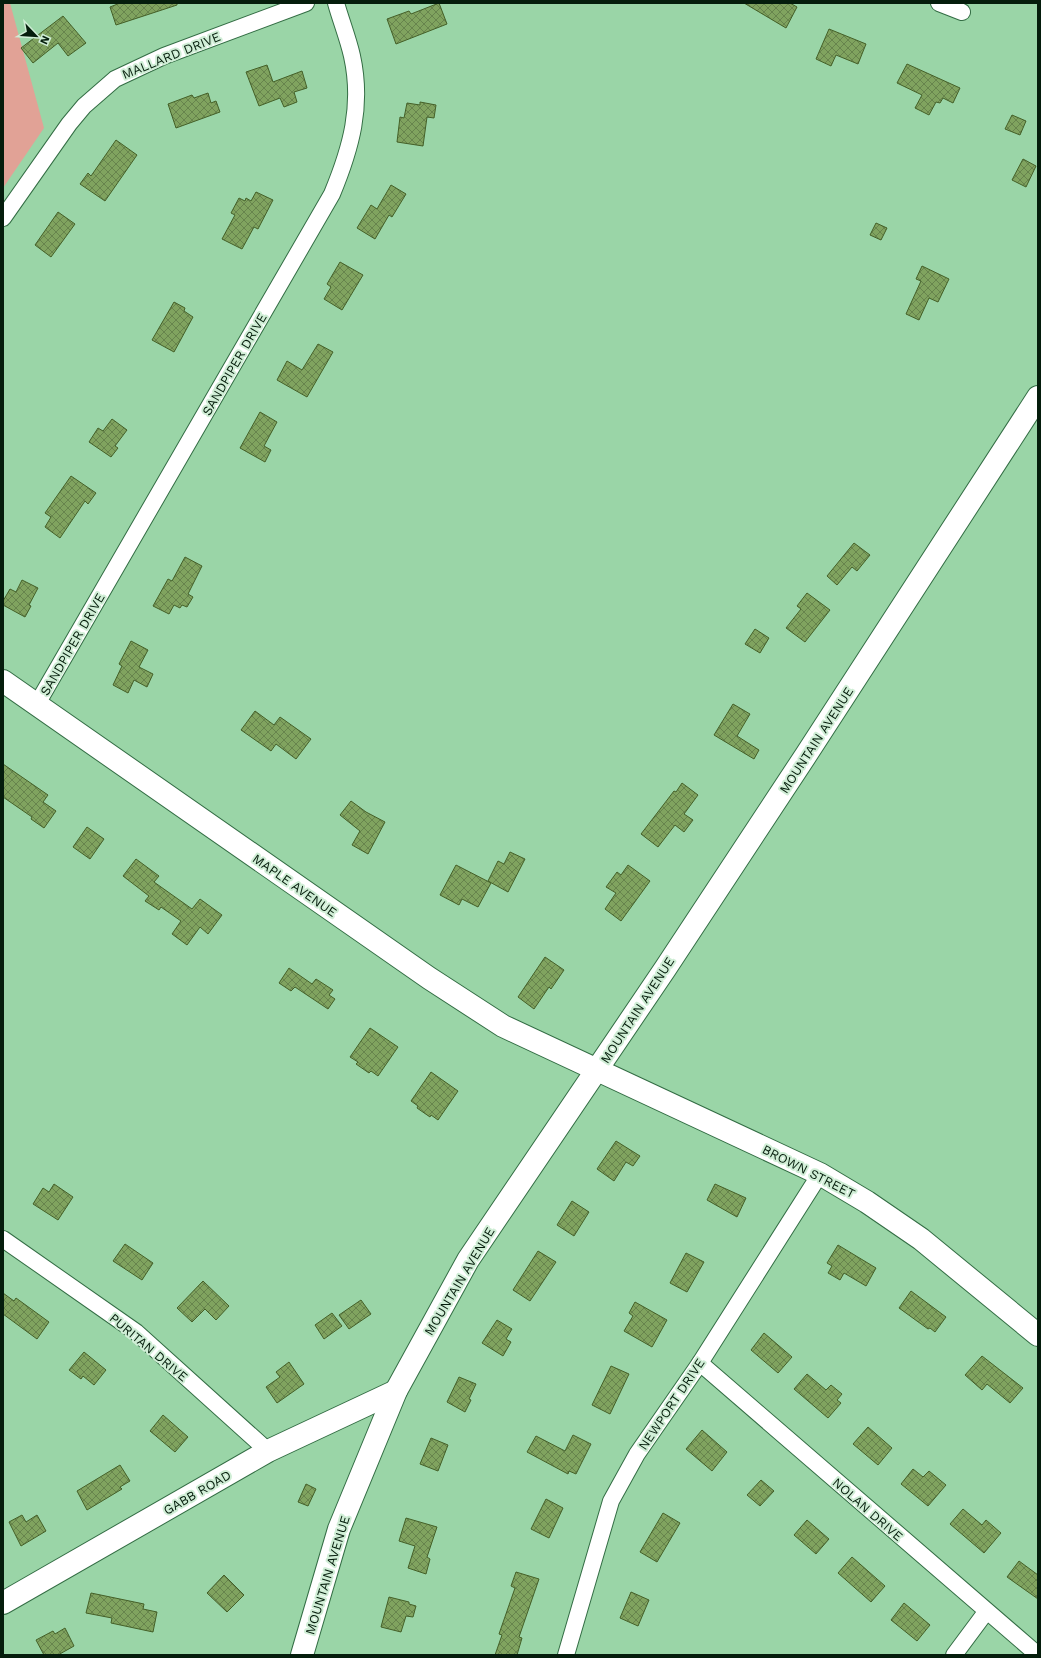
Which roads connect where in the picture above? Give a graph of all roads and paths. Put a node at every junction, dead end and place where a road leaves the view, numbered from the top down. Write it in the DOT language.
graph roads {
  1 [pos="306,3"];
  2 [pos="336,3"];
  3 [pos="939,3"];
  4 [pos="962,12"];
  5 [pos="3,218"];
  6 [pos="1038,397"];
  7 [pos="3,681"];
  8 [pos="37,704"];
  9 [pos="598,1070"];
  10 [pos="820,1174"];
  11 [pos="3,1239"];
  12 [pos="1038,1335"];
  13 [pos="700,1363"];
  14 [pos="396,1391"];
  15 [pos="268,1451"];
  16 [pos="3,1603"];
  17 [pos="986,1612"];
  18 [pos="302,1655"];
  19 [pos="566,1655"];
  20 [pos="954,1655"];
  21 [pos="1038,1655"];
  1 -- 5 [label="street, MALLARD DRIVE"];
  2 -- 8 [label="street, SANDPIPER DRIVE"];
  3 -- 4 [label="street"];
  6 -- 9 [label="street, MOUNTAIN AVENUE"];
  7 -- 8 [label="street, MAPLE AVENUE"];
  8 -- 9 [label="street, MAPLE AVENUE"];
  9 -- 10 [label="street, BROWN STREET"];
  9 -- 14 [label="street, MOUNTAIN AVENUE"];
  10 -- 12 [label="street, BROWN STREET"];
  10 -- 13 [label="street, NEWPORT DRIVE"];
  11 -- 15 [label="street, PURITAN DRIVE"];
  13 -- 17 [label="street, NOLAN DRIVE"];
  13 -- 19 [label="street, NEWPORT DRIVE"];
  14 -- 15 [label="street, GABB ROAD"];
  14 -- 18 [label="street, MOUNTAIN AVENUE"];
  15 -- 16 [label="street, GABB ROAD"];
  17 -- 20 [label="street"];
  17 -- 21 [label="street, NOLAN DRIVE"];
}
